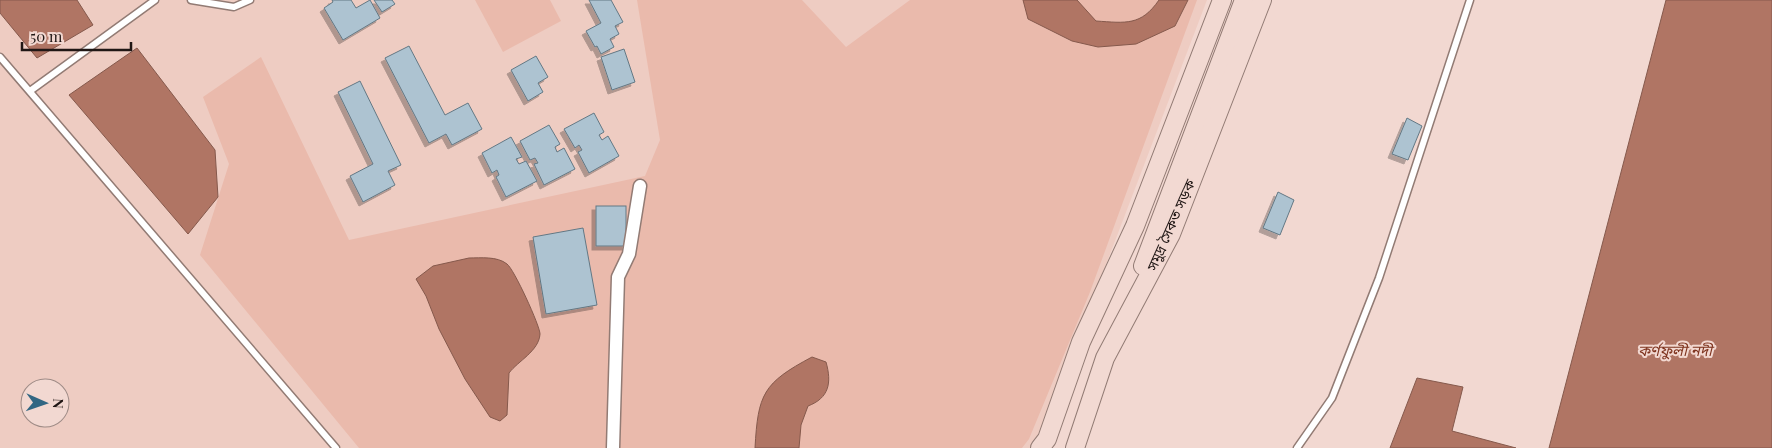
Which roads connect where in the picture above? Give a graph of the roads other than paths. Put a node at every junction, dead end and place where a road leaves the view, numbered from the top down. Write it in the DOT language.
graph roads {
  1 [pos="155,0"];
  2 [pos="190,0"];
  3 [pos="250,0"];
  4 [pos="1222,0"];
  5 [pos="1244,0"];
  6 [pos="1262,0"];
  7 [pos="1470,0"];
  8 [pos="0,57"];
  9 [pos="30,91"];
  10 [pos="640,186"];
  11 [pos="336,448"];
  12 [pos="613,448"];
  13 [pos="1040,448"];
  14 [pos="1062,448"];
  15 [pos="1075,448"];
  16 [pos="1297,448"];
  1 -- 9 [label="lane"];
  2 -- 3 [label="lane"];
  4 -- 13 [label="main road"];
  5 -- 14 [label="main road"];
  6 -- 15 [label="main road, সমুদ্র সৈকত সড়ক"];
  7 -- 16 [label="lane"];
  8 -- 9 [label="lane"];
  9 -- 11 [label="lane"];
  10 -- 12 [label="street"];
}
